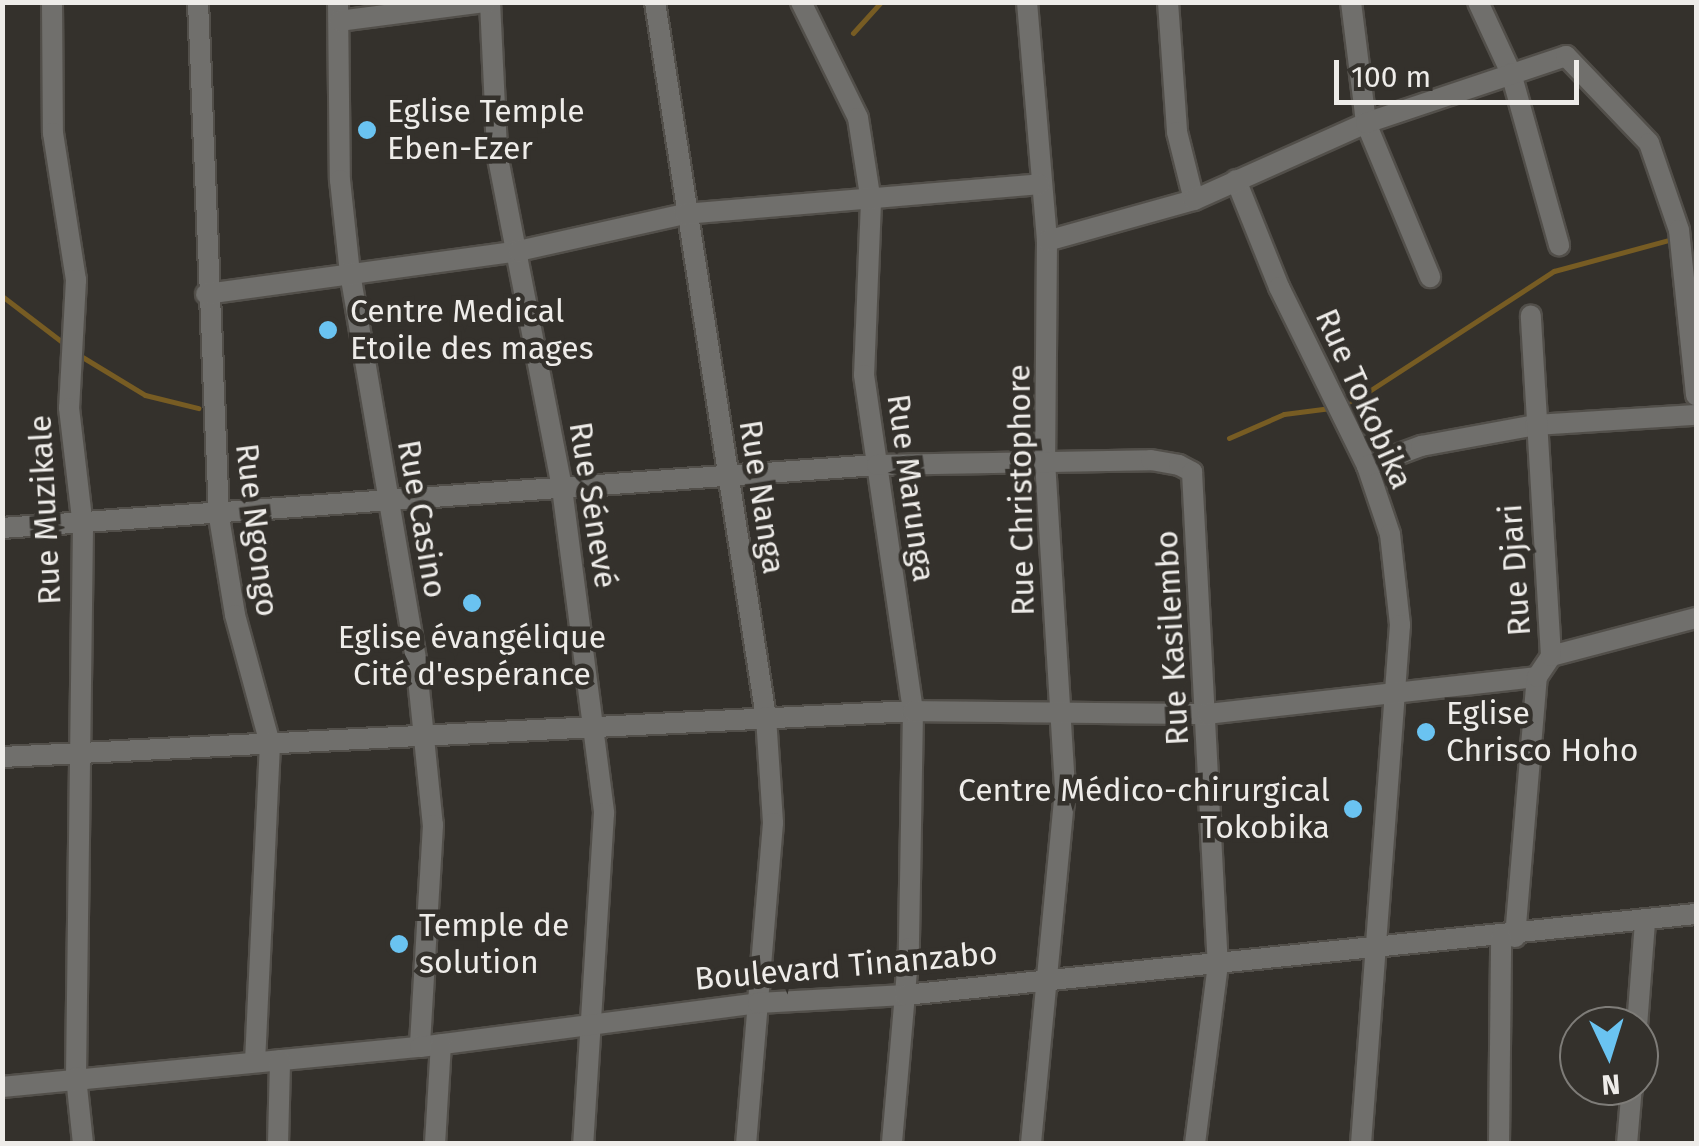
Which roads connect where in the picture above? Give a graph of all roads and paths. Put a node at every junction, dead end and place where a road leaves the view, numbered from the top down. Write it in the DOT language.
graph roads {
  1 [pos="52,2"];
  2 [pos="198,2"];
  3 [pos="488,2"];
  4 [pos="655,2"];
  5 [pos="801,2"];
  6 [pos="1027,2"];
  7 [pos="1168,2"];
  8 [pos="1351,2"];
  9 [pos="1478,2"];
  10 [pos="339,12"];
  11 [pos="1511,73"];
  12 [pos="1366,123"];
  13 [pos="1236,180"];
  14 [pos="1040,184"];
  15 [pos="1194,200"];
  16 [pos="871,202"];
  17 [pos="685,214"];
  18 [pos="1048,240"];
  19 [pos="1558,244"];
  20 [pos="518,251"];
  21 [pos="350,273"];
  22 [pos="1430,277"];
  23 [pos="206,294"];
  24 [pos="1531,316"];
  25 [pos="1696,395"];
  26 [pos="1696,415"];
  27 [pos="1535,425"];
  28 [pos="1045,461"];
  29 [pos="877,465"];
  30 [pos="1367,466"];
  31 [pos="729,477"];
  32 [pos="562,488"];
  33 [pos="388,500"];
  34 [pos="219,517"];
  35 [pos="83,527"];
  36 [pos="2,528"];
  37 [pos="1696,618"];
  38 [pos="1550,656"];
  39 [pos="1537,677"];
  40 [pos="1394,694"];
  41 [pos="1057,708"];
  42 [pos="913,711"];
  43 [pos="1207,714"];
  44 [pos="766,717"];
  45 [pos="594,724"];
  46 [pos="426,733"];
  47 [pos="270,744"];
  48 [pos="77,754"];
  49 [pos="2,757"];
  50 [pos="1696,914"];
  51 [pos="1645,922"];
  52 [pos="1508,937"];
  53 [pos="1372,950"];
  54 [pos="1218,964"];
  55 [pos="1051,977"];
  56 [pos="905,995"];
  57 [pos="758,1002"];
  58 [pos="1639,1006"];
  59 [pos="593,1020"];
  60 [pos="430,1045"];
  61 [pos="280,1060"];
  62 [pos="255,1062"];
  63 [pos="76,1077"];
  64 [pos="2,1087"];
  65 [pos="1631,1106"];
  66 [pos="83,1144"];
  67 [pos="278,1144"];
  68 [pos="435,1144"];
  69 [pos="583,1144"];
  70 [pos="746,1144"];
  71 [pos="892,1144"];
  72 [pos="1031,1144"];
  73 [pos="1195,1144"];
  74 [pos="1361,1144"];
  75 [pos="1500,1144"];
  76 [pos="1628,1144"];
  1 -- 35 [label="street, Rue Muzikale"];
  2 -- 23 [label="street, Rue Ngongo"];
  3 -- 10 [label="street"];
  3 -- 20 [label="street, Rue Sénevé"];
  4 -- 17 [label="street, Rue Nanga"];
  5 -- 16 [label="street, Rue Marunga"];
  6 -- 14 [label="street, Rue Christophore"];
  7 -- 15 [label="street"];
  8 -- 12 [label="street"];
  9 -- 11 [label="street"];
  10 -- 21 [label="street, Rue Casino"];
  11 -- 12 [label="street"];
  11 -- 19 [label="street"];
  11 -- 25 [label="street"];
  12 -- 13 [label="street"];
  12 -- 22 [label="street"];
  13 -- 15 [label="street"];
  13 -- 30 [label="street, Rue Tokobika"];
  14 -- 16 [label="street"];
  14 -- 18 [label="street, Rue Christophore"];
  15 -- 18 [label="street"];
  16 -- 17 [label="street"];
  16 -- 29 [label="street, Rue Marunga"];
  17 -- 20 [label="street"];
  17 -- 31 [label="street, Rue Nanga"];
  18 -- 28 [label="street, Rue Christophore"];
  20 -- 21 [label="street"];
  20 -- 32 [label="street, Rue Sénevé"];
  21 -- 23 [label="street"];
  21 -- 33 [label="street, Rue Casino"];
  23 -- 34 [label="street, Rue Ngongo"];
  24 -- 27 [label="street, Rue Djari"];
  26 -- 27 [label="street"];
  27 -- 30 [label="street"];
  27 -- 38 [label="street, Rue Djari"];
  28 -- 29 [label="street"];
  28 -- 41 [label="street, Rue Christophore"];
  28 -- 43 [label="street, Rue Kasilembo"];
  29 -- 31 [label="street"];
  29 -- 42 [label="street, Rue Marunga"];
  30 -- 40 [label="street, Rue Tokobika"];
  31 -- 32 [label="street"];
  31 -- 44 [label="street, Rue Nanga"];
  32 -- 33 [label="street"];
  32 -- 45 [label="street, Rue Sénevé"];
  33 -- 34 [label="street"];
  33 -- 46 [label="street, Rue Casino"];
  34 -- 35 [label="street"];
  34 -- 47 [label="street, Rue Ngongo"];
  35 -- 36 [label="street"];
  35 -- 48 [label="street, Rue Muzikale"];
  37 -- 38 [label="street"];
  38 -- 39 [label="street, Rue Djari"];
  39 -- 40 [label="street"];
  39 -- 52 [label="street, Rue Djari"];
  40 -- 43 [label="street"];
  40 -- 53 [label="street, Rue Tokobika"];
  41 -- 42 [label="street"];
  41 -- 43 [label="street"];
  41 -- 55 [label="street, Rue Christophore"];
  42 -- 44 [label="street"];
  42 -- 56 [label="street, Rue Marunga"];
  43 -- 54 [label="street, Rue Kasilembo"];
  44 -- 45 [label="street"];
  44 -- 57 [label="street, Rue Nanga"];
  45 -- 46 [label="street"];
  45 -- 59 [label="street, Rue Sénevé"];
  46 -- 47 [label="street"];
  46 -- 60 [label="street, Rue Casino"];
  47 -- 48 [label="street"];
  47 -- 62 [label="street, Rue Ngongo"];
  48 -- 49 [label="street"];
  48 -- 63 [label="street, Rue Muzikale"];
  50 -- 51 [label="street, Boulevard Tinanzabo"];
  51 -- 52 [label="street, Boulevard Tinanzabo"];
  51 -- 58 [label="street"];
  52 -- 53 [label="street, Boulevard Tinanzabo"];
  52 -- 75 [label="street, Rue Djari"];
  53 -- 54 [label="street, Boulevard Tinanzabo"];
  53 -- 74 [label="street, Rue Tokobika"];
  54 -- 55 [label="street, Boulevard Tinanzabo"];
  54 -- 73 [label="street, Rue Kasilembo"];
  55 -- 56 [label="street, Boulevard Tinanzabo"];
  55 -- 72 [label="street, Rue Christophore"];
  56 -- 57 [label="street, Boulevard Tinanzabo"];
  56 -- 71 [label="street, Rue Marunga"];
  57 -- 59 [label="street, Boulevard Tinanzabo"];
  57 -- 70 [label="street, Rue Nanga"];
  59 -- 60 [label="street, Boulevard Tinanzabo"];
  59 -- 69 [label="street, Rue Sénevé"];
  60 -- 61 [label="street, Boulevard Tinanzabo"];
  60 -- 68 [label="street, Rue Casino"];
  61 -- 62 [label="street, Boulevard Tinanzabo"];
  61 -- 67 [label="street"];
  62 -- 63 [label="street, Boulevard Tinanzabo"];
  63 -- 64 [label="street, Boulevard Tinanzabo"];
  63 -- 66 [label="street, Rue Muzikale"];
  65 -- 76 [label="street"];
}
